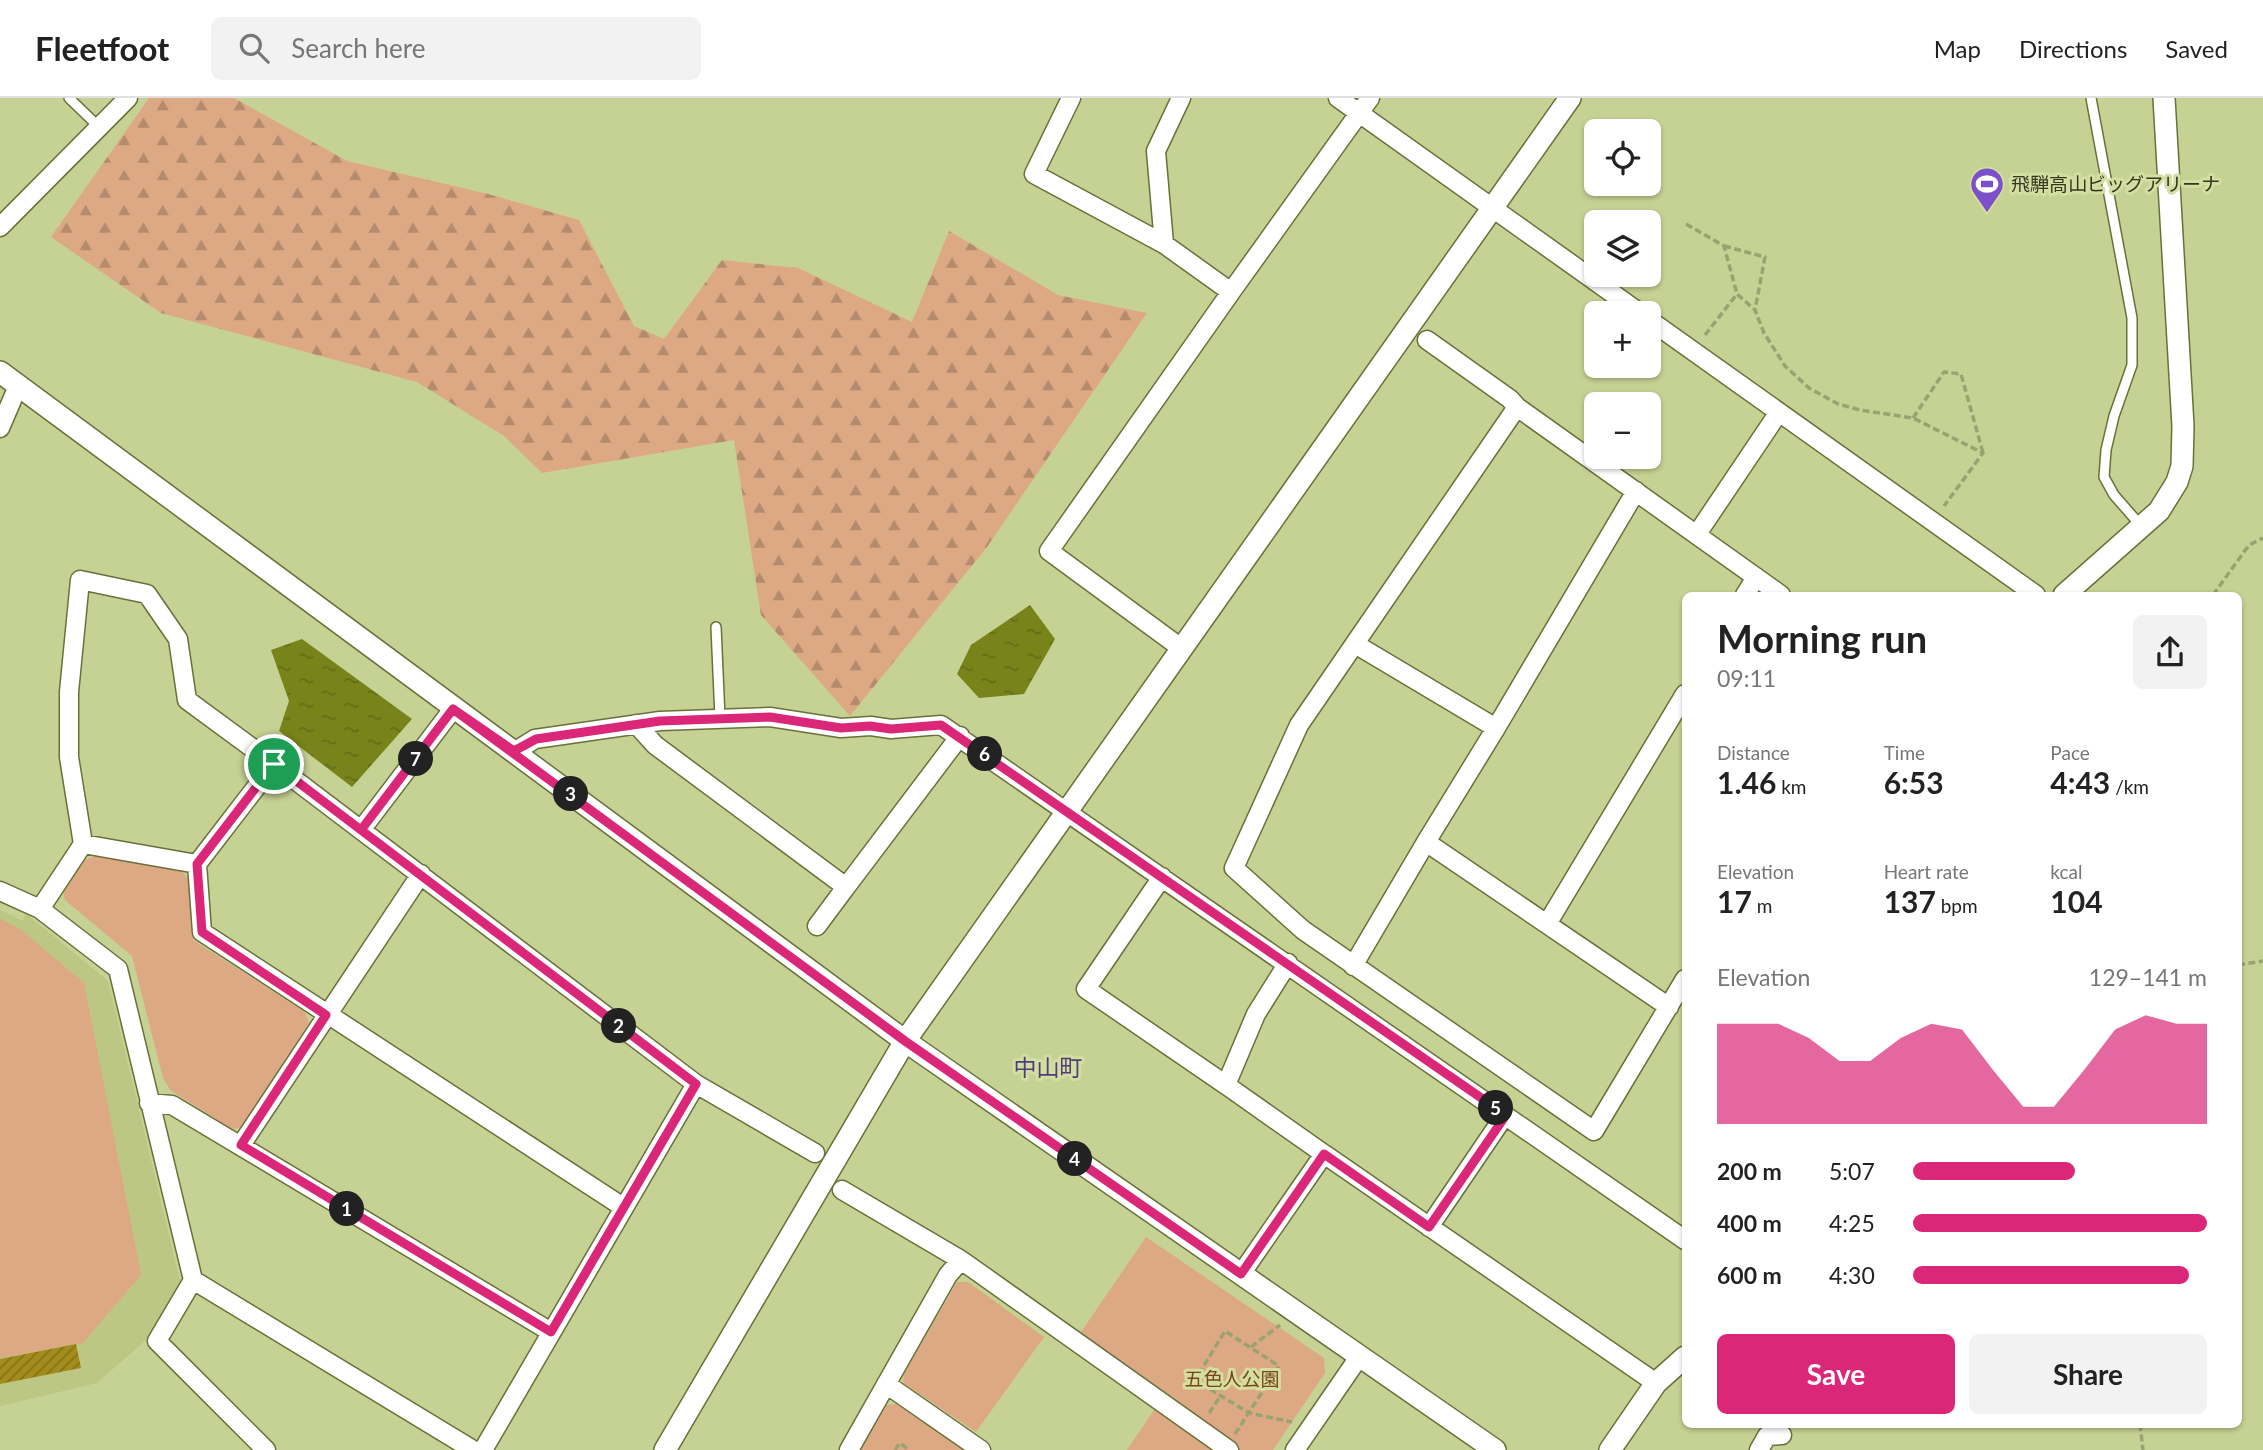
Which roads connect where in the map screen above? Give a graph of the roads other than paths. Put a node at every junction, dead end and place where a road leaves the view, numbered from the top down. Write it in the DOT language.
graph roads {
  1 [pos="69,98"];
  2 [pos="128,98"];
  3 [pos="1071,98"];
  4 [pos="1181,98"];
  5 [pos="1338,98"];
  6 [pos="1370,98"];
  7 [pos="1570,98"];
  8 [pos="2091,98"];
  9 [pos="2164,98"];
  10 [pos="1360,114"];
  11 [pos="99,127"];
  12 [pos="1493,209"];
  13 [pos="0,227"];
  14 [pos="1164,244"];
  15 [pos="1231,292"];
  16 [pos="1623,301"];
  17 [pos="1661,328"];
  18 [pos="1427,340"];
  19 [pos="0,372"];
  20 [pos="18,386"];
  21 [pos="1517,407"];
  22 [pos="1779,412"];
  23 [pos="0,428"];
  24 [pos="1636,491"];
  25 [pos="2142,527"];
  26 [pos="1697,534"];
  27 [pos="1756,577"];
  28 [pos="1747,592"];
  29 [pos="1778,592"];
  30 [pos="2032,592"];
  31 [pos="2067,592"];
  32 [pos="716,627"];
  33 [pos="1355,645"];
  34 [pos="1181,648"];
  35 [pos="1682,699"];
  36 [pos="453,709"];
  37 [pos="720,718"];
  38 [pos="636,724"];
  39 [pos="1496,728"];
  40 [pos="960,736"];
  41 [pos="514,751"];
  42 [pos="274,764"];
  43 [pos="1067,811"];
  44 [pos="361,830"];
  45 [pos="1426,842"];
  46 [pos="83,844"];
  47 [pos="197,864"];
  48 [pos="421,874"];
  49 [pos="1162,877"];
  50 [pos="846,887"];
  51 [pos="0,891"];
  52 [pos="40,909"];
  53 [pos="1547,924"];
  54 [pos="817,926"];
  55 [pos="1288,963"];
  56 [pos="1353,966"];
  57 [pos="1682,984"];
  58 [pos="1669,1007"];
  59 [pos="326,1015"];
  60 [pos="905,1041"];
  61 [pos="696,1084"];
  62 [pos="1226,1085"];
  63 [pos="149,1104"];
  64 [pos="1506,1115"];
  65 [pos="241,1145"];
  66 [pos="815,1153"];
  67 [pos="1324,1154"];
  68 [pos="842,1190"];
  69 [pos="623,1207"];
  70 [pos="1429,1227"];
  71 [pos="1682,1238"];
  72 [pos="961,1260"];
  73 [pos="1241,1274"];
  74 [pos="193,1280"];
  75 [pos="551,1332"];
  76 [pos="1359,1357"];
  77 [pos="1682,1360"];
  78 [pos="1656,1383"];
  79 [pos="886,1384"];
  80 [pos="1782,1435"];
  81 [pos="266,1450"];
  82 [pos="473,1450"];
  83 [pos="483,1450"];
  84 [pos="665,1450"];
  85 [pos="849,1450"];
  86 [pos="981,1450"];
  87 [pos="1229,1450"];
  88 [pos="1295,1450"];
  89 [pos="1494,1450"];
  90 [pos="1610,1450"];
  91 [pos="1759,1450"];
  1 -- 11 [label="lane"];
  2 -- 11 [label="street"];
  3 -- 14 [label="street"];
  4 -- 14 [label="street"];
  5 -- 10 [label="street"];
  6 -- 10 [label="street"];
  7 -- 12 [label="street"];
  8 -- 25 [label="lane"];
  9 -- 25 [label="street"];
  10 -- 12 [label="street"];
  10 -- 15 [label="street"];
  11 -- 13 [label="street"];
  12 -- 16 [label="street"];
  12 -- 34 [label="street"];
  14 -- 15 [label="street"];
  15 -- 34 [label="street"];
  17 -- 22 [label="street"];
  18 -- 21 [label="street"];
  19 -- 20 [label="street"];
  20 -- 23 [label="street"];
  20 -- 36 [label="street"];
  21 -- 24 [label="street"];
  21 -- 33 [label="street"];
  22 -- 26 [label="street"];
  22 -- 30 [label="street"];
  24 -- 26 [label="street"];
  24 -- 39 [label="street"];
  25 -- 31 [label="street"];
  26 -- 27 [label="street"];
  27 -- 28 [label="street"];
  27 -- 29 [label="street"];
  32 -- 37 [label="lane"];
  33 -- 39 [label="street"];
  33 -- 56 [label="street"];
  34 -- 43 [label="street"];
  35 -- 53 [label="street"];
  36 -- 41 [label="street"];
  36 -- 44 [label="street"];
  37 -- 38 [label="street"];
  37 -- 40 [label="street"];
  38 -- 41 [label="street"];
  38 -- 50 [label="street"];
  39 -- 45 [label="street"];
  40 -- 43 [label="street"];
  40 -- 50 [label="street"];
  41 -- 60 [label="street"];
  42 -- 44 [label="street"];
  42 -- 46 [label="street"];
  42 -- 47 [label="street"];
  43 -- 49 [label="street"];
  43 -- 60 [label="street"];
  44 -- 48 [label="street"];
  45 -- 53 [label="street"];
  45 -- 56 [label="street"];
  46 -- 47 [label="street"];
  46 -- 52 [label="street"];
  47 -- 59 [label="street"];
  48 -- 59 [label="street"];
  48 -- 61 [label="street"];
  49 -- 55 [label="street"];
  49 -- 62 [label="street"];
  50 -- 54 [label="street"];
  51 -- 52 [label="street"];
  52 -- 63 [label="street"];
  53 -- 58 [label="street"];
  55 -- 62 [label="street"];
  55 -- 64 [label="street"];
  56 -- 58 [label="street"];
  57 -- 58 [label="street"];
  59 -- 65 [label="street"];
  59 -- 69 [label="street"];
  60 -- 73 [label="street"];
  60 -- 84 [label="street"];
  61 -- 66 [label="street"];
  61 -- 69 [label="street"];
  62 -- 67 [label="street"];
  63 -- 65 [label="street"];
  63 -- 74 [label="street"];
  64 -- 70 [label="street"];
  64 -- 71 [label="street"];
  65 -- 75 [label="street"];
  67 -- 70 [label="street"];
  67 -- 73 [label="street"];
  68 -- 72 [label="street"];
  69 -- 75 [label="street"];
  70 -- 78 [label="street"];
  72 -- 79 [label="street"];
  72 -- 87 [label="street"];
  73 -- 76 [label="street"];
  74 -- 81 [label="street"];
  74 -- 82 [label="street"];
  75 -- 83 [label="street"];
  76 -- 88 [label="street"];
  76 -- 89 [label="street"];
  77 -- 78 [label="street"];
  78 -- 90 [label="street"];
  79 -- 85 [label="street"];
  79 -- 86 [label="street"];
  80 -- 91 [label="street"];
}
